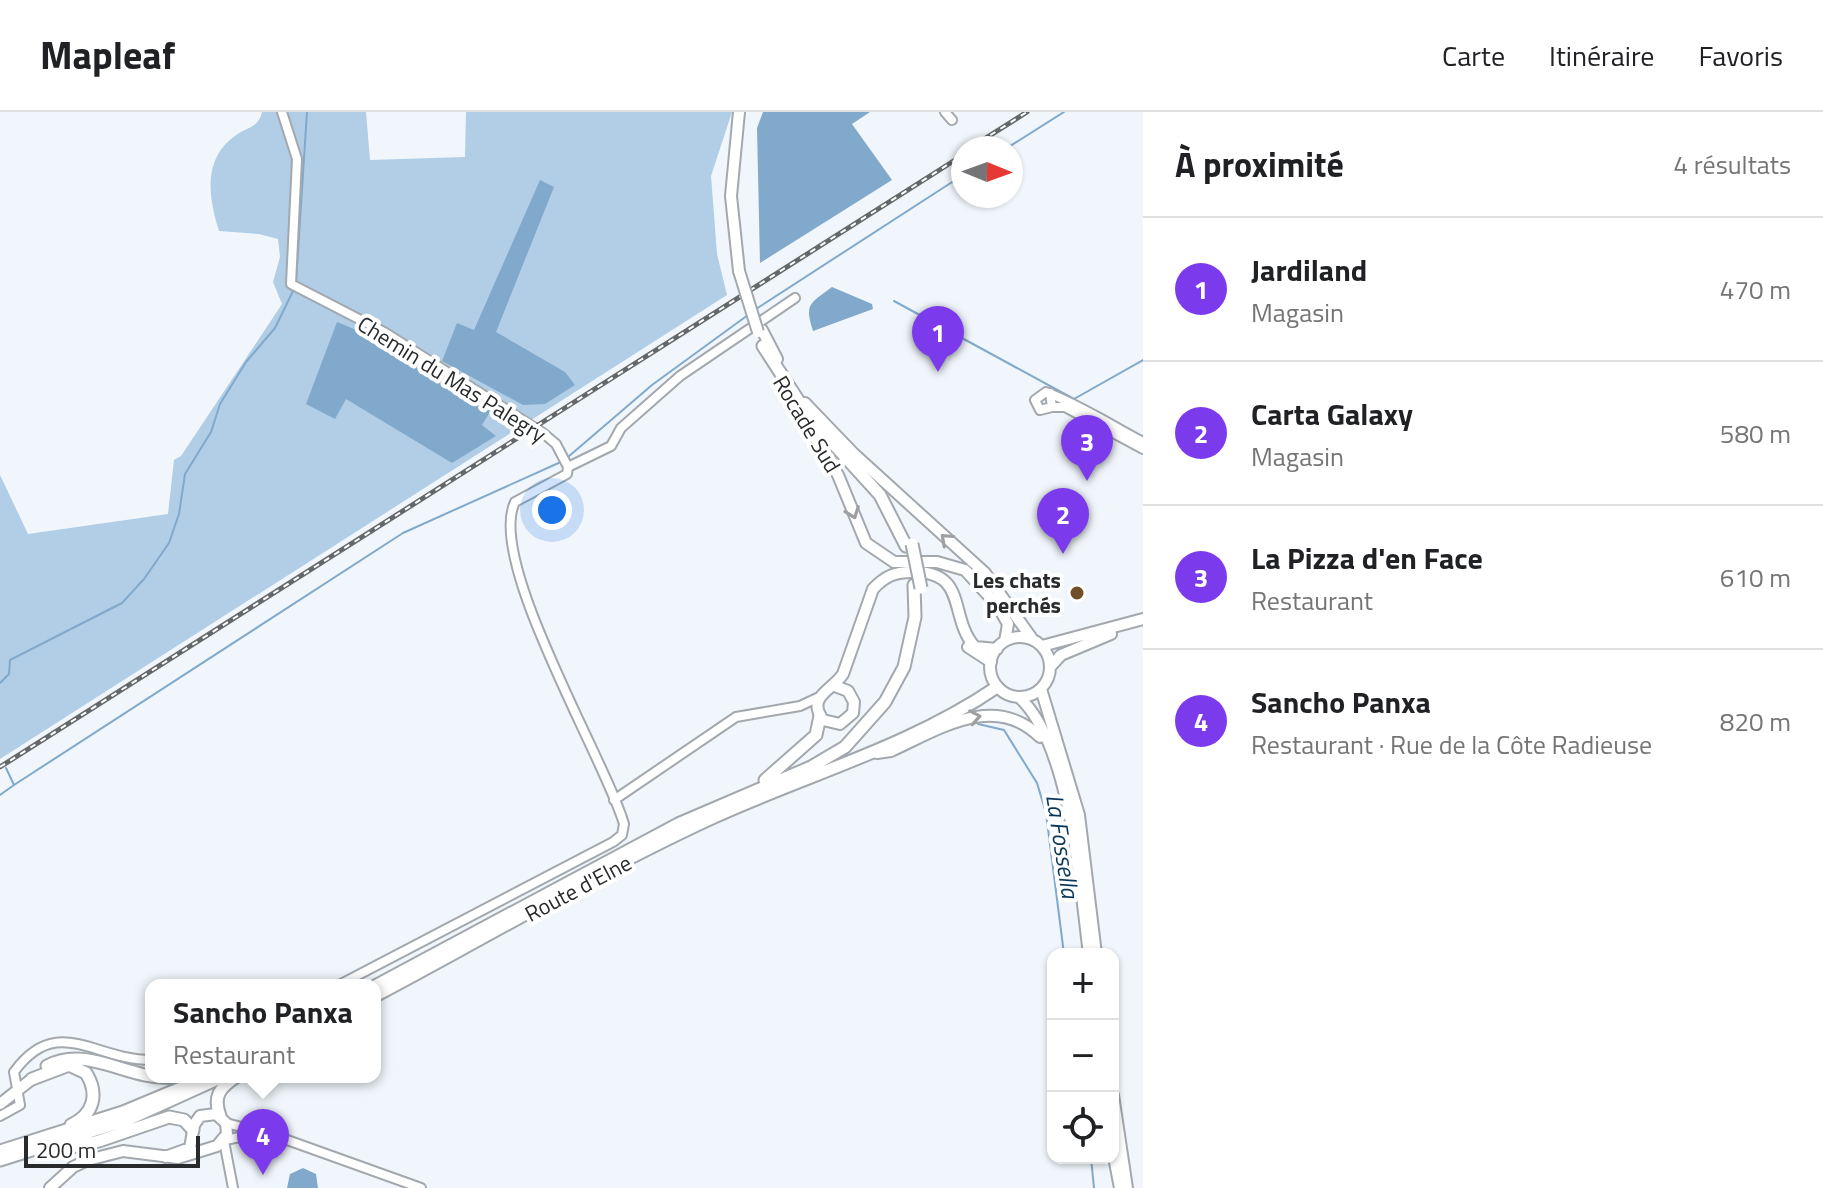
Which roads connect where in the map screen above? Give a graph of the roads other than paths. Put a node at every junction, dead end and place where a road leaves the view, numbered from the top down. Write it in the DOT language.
graph roads {
  1 [pos="282,112"];
  2 [pos="742,112"];
  3 [pos="945,112"];
  4 [pos="952,120"];
  5 [pos="795,298"];
  6 [pos="760,331"];
  7 [pos="763,346"];
  8 [pos="1050,393"];
  9 [pos="1052,407"];
  10 [pos="1143,442"];
  11 [pos="1143,449"];
  12 [pos="854,454"];
  13 [pos="568,465"];
  14 [pos="909,545"];
  15 [pos="918,587"];
  16 [pos="1143,618"];
  17 [pos="1037,643"];
  18 [pos="1001,645"];
  19 [pos="991,662"];
  20 [pos="1050,667"];
  21 [pos="835,686"];
  22 [pos="997,687"];
  23 [pos="1041,689"];
  24 [pos="848,691"];
  25 [pos="1019,697"];
  26 [pos="818,708"];
  27 [pos="1046,744"];
  28 [pos="877,753"];
  29 [pos="785,788"];
  30 [pos="614,800"];
  31 [pos="678,824"];
  32 [pos="1088,948"];
  33 [pos="1095,948"];
  34 [pos="350,979"];
  35 [pos="381,983"];
  36 [pos="381,995"];
  37 [pos="145,1059"];
  38 [pos="145,1075"];
  39 [pos="32,1079"];
  40 [pos="191,1083"];
  41 [pos="209,1083"];
  42 [pos="229,1083"];
  43 [pos="18,1090"];
  44 [pos="0,1104"];
  45 [pos="0,1116"];
  46 [pos="223,1120"];
  47 [pos="193,1132"];
  48 [pos="266,1134"];
  49 [pos="1119,1135"];
  50 [pos="224,1140"];
  51 [pos="209,1147"];
  52 [pos="0,1149"];
  53 [pos="165,1157"];
  54 [pos="0,1162"];
  55 [pos="1115,1164"];
  56 [pos="50,1188"];
  57 [pos="231,1188"];
  58 [pos="421,1188"];
  59 [pos="1120,1188"];
  60 [pos="1127,1188"];
  1 -- 13 [label="street, Chemin du Mas Palegry"];
  2 -- 6 [label="main road, Rocade Sud, bridge"];
  3 -- 4 [label="street"];
  5 -- 13 [label="street"];
  6 -- 7 [label="main road, Rocade Sud"];
  6 -- 12 [label="main road, Rocade Sud"];
  7 -- 14 [label="highway"];
  7 -- 18 [label="main road, Rocade Sud, one-way"];
  8 -- 9 [label="street"];
  8 -- 9 [label="street"];
  8 -- 10 [label="street"];
  9 -- 11 [label="street"];
  12 -- 14 [label="highway"];
  17 -- 12 [label="main road, Rocade Sud, one-way"];
  13 -- 30 [label="street"];
  14 -- 15 [label="highway"];
  15 -- 29 [label="highway"];
  15 -- 31 [label="highway"];
  16 -- 17 [label="main road"];
  16 -- 20 [label="main road"];
  17 -- 18 [label="main road"];
  17 -- 20 [label="main road"];
  18 -- 19 [label="main road"];
  18 -- 21 [label="main road"];
  19 -- 22 [label="main road"];
  19 -- 24 [label="main road"];
  20 -- 23 [label="main road"];
  21 -- 24 [label="main road"];
  21 -- 26 [label="main road"];
  22 -- 25 [label="main road"];
  22 -- 28 [label="highway"];
  23 -- 25 [label="main road"];
  23 -- 33 [label="main road"];
  24 -- 26 [label="main road"];
  25 -- 27 [label="main road"];
  26 -- 30 [label="street"];
  26 -- 31 [label="highway"];
  28 -- 27 [label="main road, one-way"];
  27 -- 32 [label="main road"];
  28 -- 29 [label="highway"];
  29 -- 36 [label="highway, Route d'Elne"];
  30 -- 34 [label="street"];
  31 -- 35 [label="highway, Route d'Elne"];
  37 -- 43 [label="street"];
  38 -- 39 [label="highway"];
  39 -- 43 [label="main road"];
  39 -- 52 [label="highway"];
  40 -- 52 [label="highway"];
  41 -- 54 [label="highway"];
  42 -- 46 [label="highway"];
  43 -- 44 [label="main road"];
  43 -- 45 [label="street"];
  46 -- 47 [label="main road"];
  46 -- 48 [label="street"];
  46 -- 50 [label="main road"];
  47 -- 51 [label="main road"];
  47 -- 53 [label="main road"];
  47 -- 54 [label="highway"];
  48 -- 50 [label="street"];
  48 -- 58 [label="street"];
  49 -- 60 [label="main road"];
  50 -- 51 [label="main road"];
  50 -- 57 [label="street"];
  51 -- 53 [label="main road"];
  51 -- 57 [label="street"];
  53 -- 56 [label="main road"];
  55 -- 59 [label="main road"];
}
